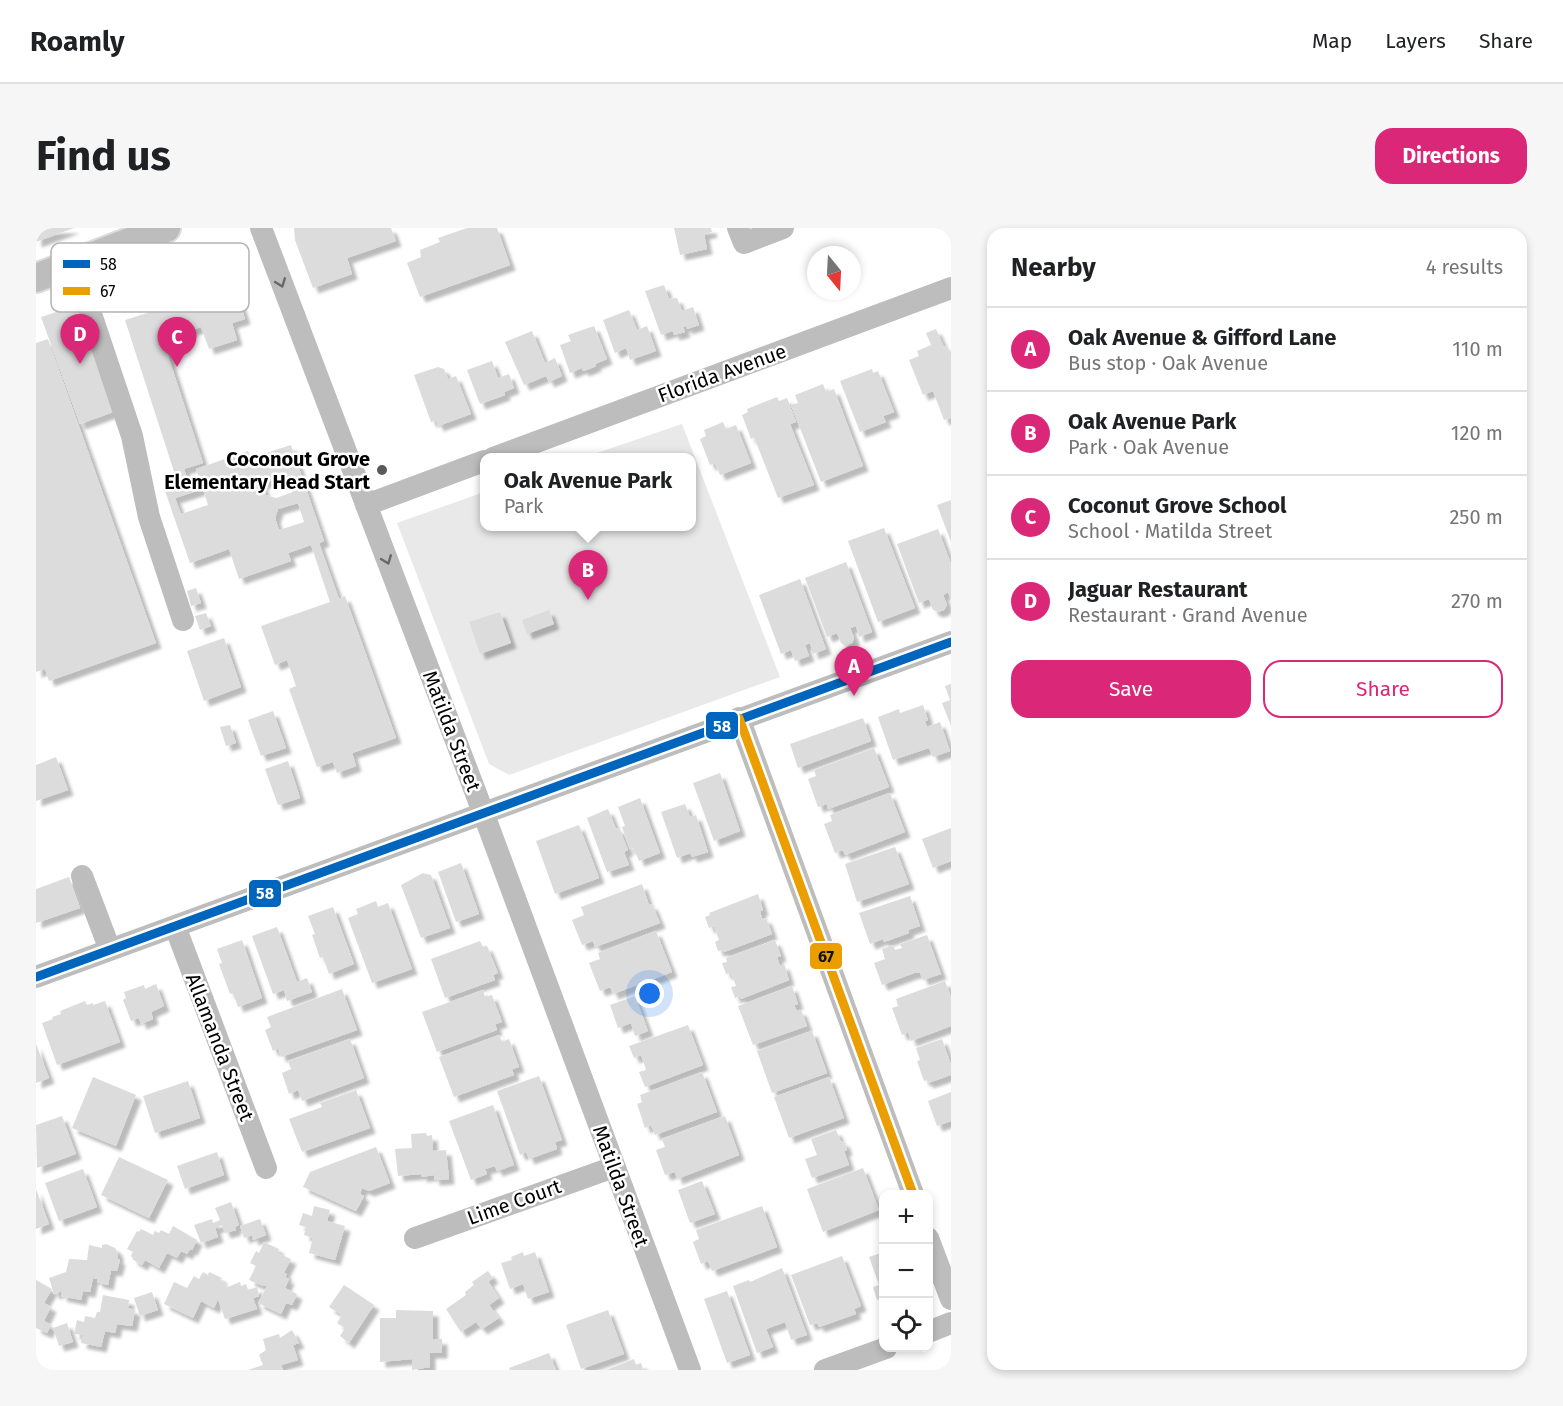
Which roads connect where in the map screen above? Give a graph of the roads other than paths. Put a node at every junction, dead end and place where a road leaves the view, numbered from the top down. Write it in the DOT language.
graph roads {
  1 [pos="166,228"];
  2 [pos="261,228"];
  3 [pos="738,228"];
  4 [pos="783,228"];
  5 [pos="128,243"];
  6 [pos="51,273"];
  7 [pos="36,278"];
  8 [pos="951,288"];
  9 [pos="90,312"];
  10 [pos="506,453"];
  11 [pos="480,462"];
  12 [pos="366,505"];
  13 [pos="183,620"];
  14 [pos="951,642"];
  15 [pos="739,718"];
  16 [pos="483,812"];
  17 [pos="82,876"];
  18 [pos="175,926"];
  19 [pos="110,950"];
  20 [pos="36,977"];
  21 [pos="614,1167"];
  22 [pos="266,1168"];
  23 [pos="912,1190"];
  24 [pos="415,1238"];
  25 [pos="930,1244"];
  26 [pos="951,1299"];
  27 [pos="951,1323"];
  28 [pos="933,1330"];
  29 [pos="879,1350"];
  30 [pos="690,1370"];
  31 [pos="825,1370"];
  1 -- 5 [label="main road"];
  2 -- 12 [label="street, Matilda Street, one-way"];
  3 -- 4 [label="street"];
  6 -- 7 [label="main road"];
  8 -- 10 [label="street, Florida Avenue"];
  9 -- 13 [label="street"];
  11 -- 12 [label="street"];
  12 -- 16 [label="street, Matilda Street, one-way"];
  14 -- 15 [label="street"];
  15 -- 16 [label="street"];
  15 -- 23 [label="street"];
  16 -- 18 [label="street"];
  16 -- 21 [label="street, Matilda Street"];
  17 -- 19 [label="street"];
  18 -- 19 [label="street"];
  18 -- 22 [label="street, Allamanda Street"];
  19 -- 20 [label="street"];
  21 -- 24 [label="street, Lime Court"];
  21 -- 30 [label="street, Matilda Street"];
  25 -- 26 [label="street"];
  27 -- 28 [label="street"];
  29 -- 31 [label="street"];
}
